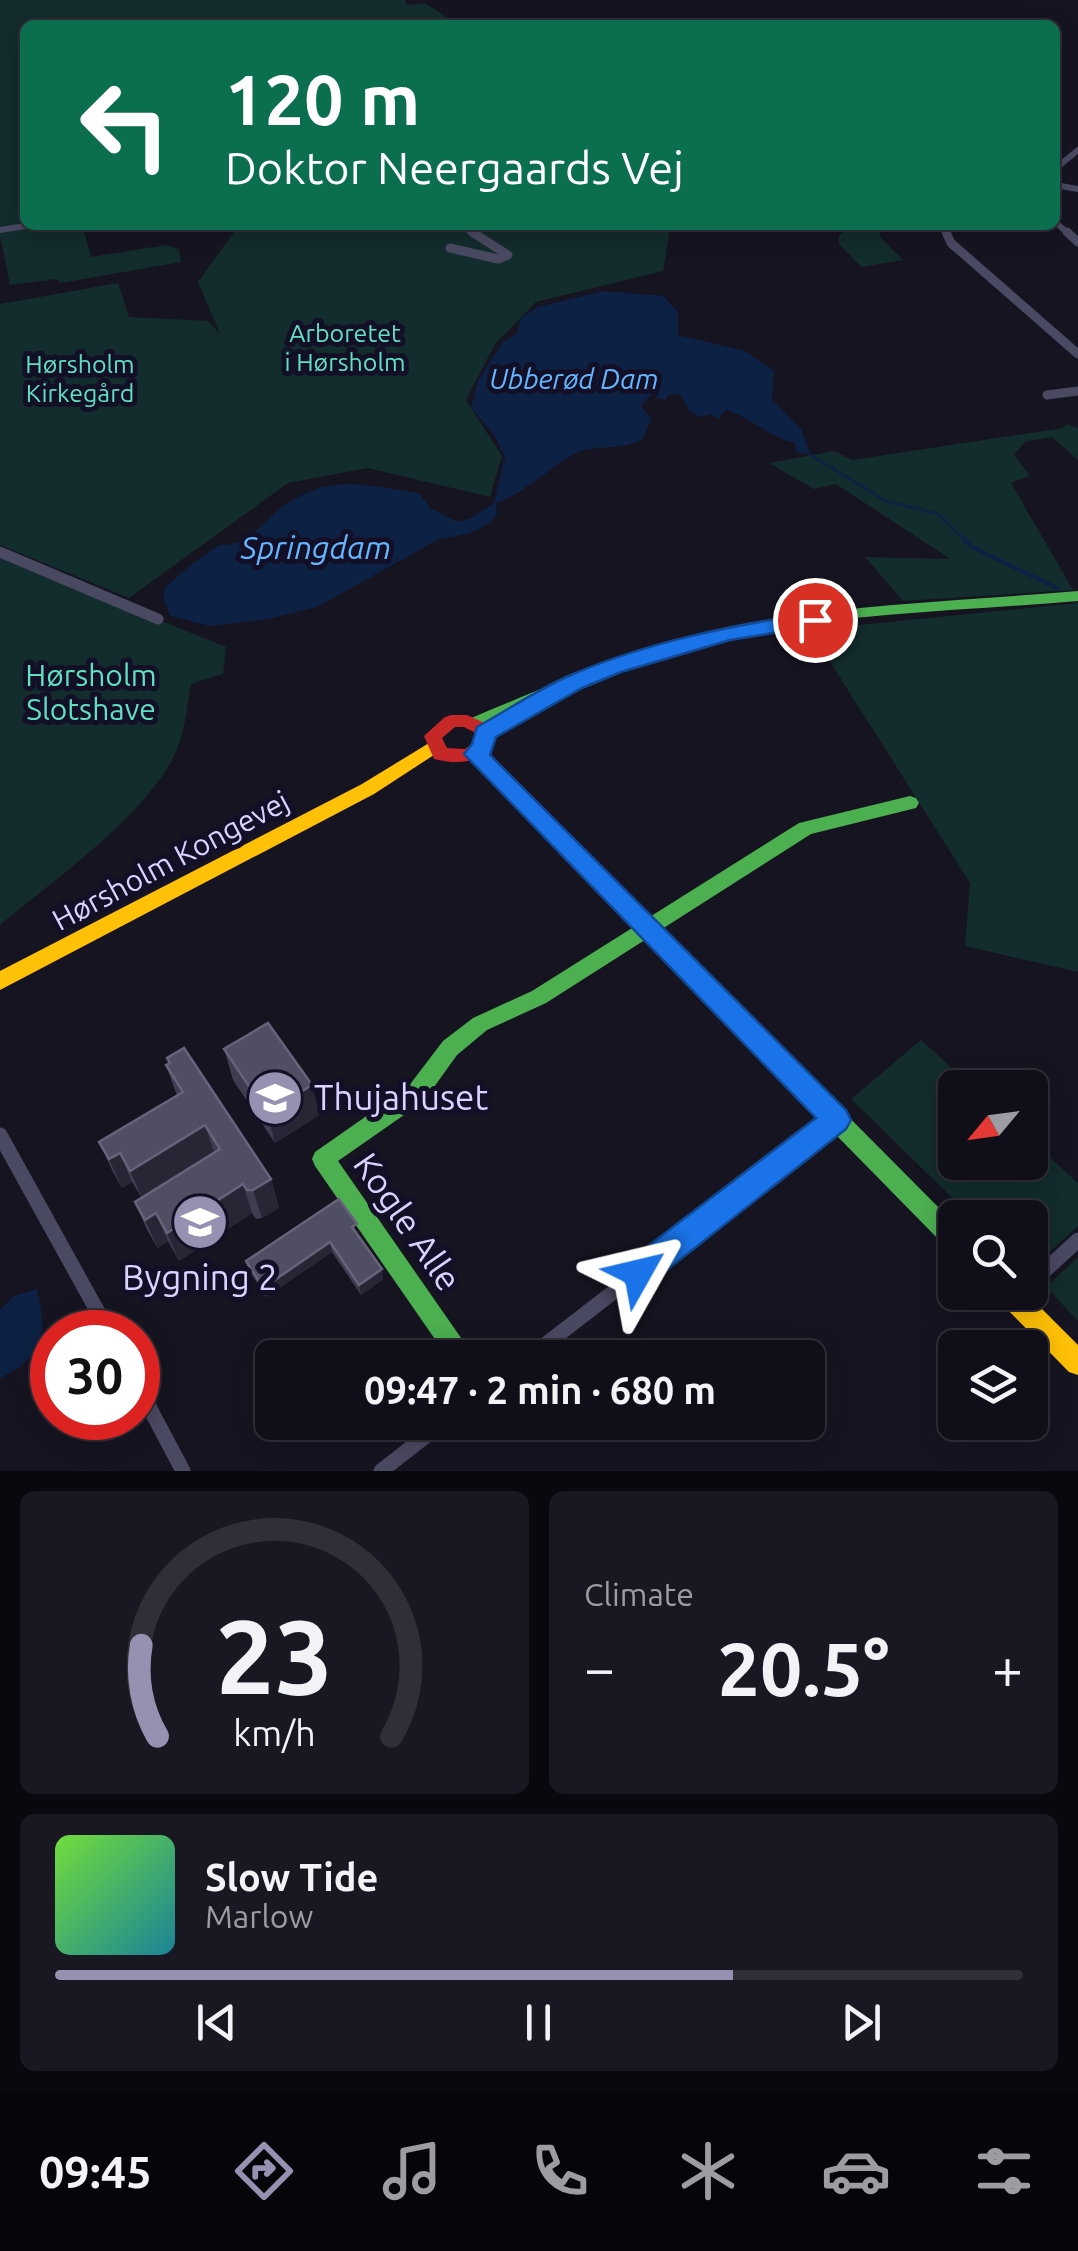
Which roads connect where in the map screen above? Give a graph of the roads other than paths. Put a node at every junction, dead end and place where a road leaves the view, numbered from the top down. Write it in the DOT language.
graph roads {
  1 [pos="467,230"];
  2 [pos="945,230"];
  3 [pos="450,248"];
  4 [pos="1078,354"];
  5 [pos="1078,391"];
  6 [pos="1047,395"];
  7 [pos="0,552"];
  8 [pos="1078,596"];
  9 [pos="158,618"];
  10 [pos="480,728"];
  11 [pos="440,751"];
  12 [pos="476,754"];
  13 [pos="910,803"];
  14 [pos="647,929"];
  15 [pos="0,982"];
  16 [pos="836,1120"];
  17 [pos="0,1135"];
  18 [pos="938,1223"];
  19 [pos="1078,1240"];
  20 [pos="1048,1268"];
  21 [pos="96,1310"];
  22 [pos="1027,1310"];
  23 [pos="450,1340"];
  24 [pos="551,1340"];
  25 [pos="1078,1363"];
  26 [pos="160,1428"];
  27 [pos="421,1440"];
  28 [pos="183,1471"];
  29 [pos="381,1471"];
  1 -- 3 [label="street"];
  2 -- 4 [label="street"];
  5 -- 6 [label="street"];
  7 -- 9 [label="street"];
  8 -- 10 [label="street"];
  10 -- 11 [label="street"];
  10 -- 12 [label="street"];
  11 -- 12 [label="street"];
  11 -- 15 [label="street, Hørsholm Kongevej"];
  12 -- 14 [label="street"];
  13 -- 14 [label="street"];
  14 -- 16 [label="street"];
  14 -- 23 [label="street, Kogle Alle"];
  16 -- 18 [label="street"];
  16 -- 24 [label="street"];
  17 -- 21 [label="street"];
  19 -- 20 [label="street"];
  22 -- 25 [label="street"];
  26 -- 28 [label="street"];
  27 -- 29 [label="street"];
}
